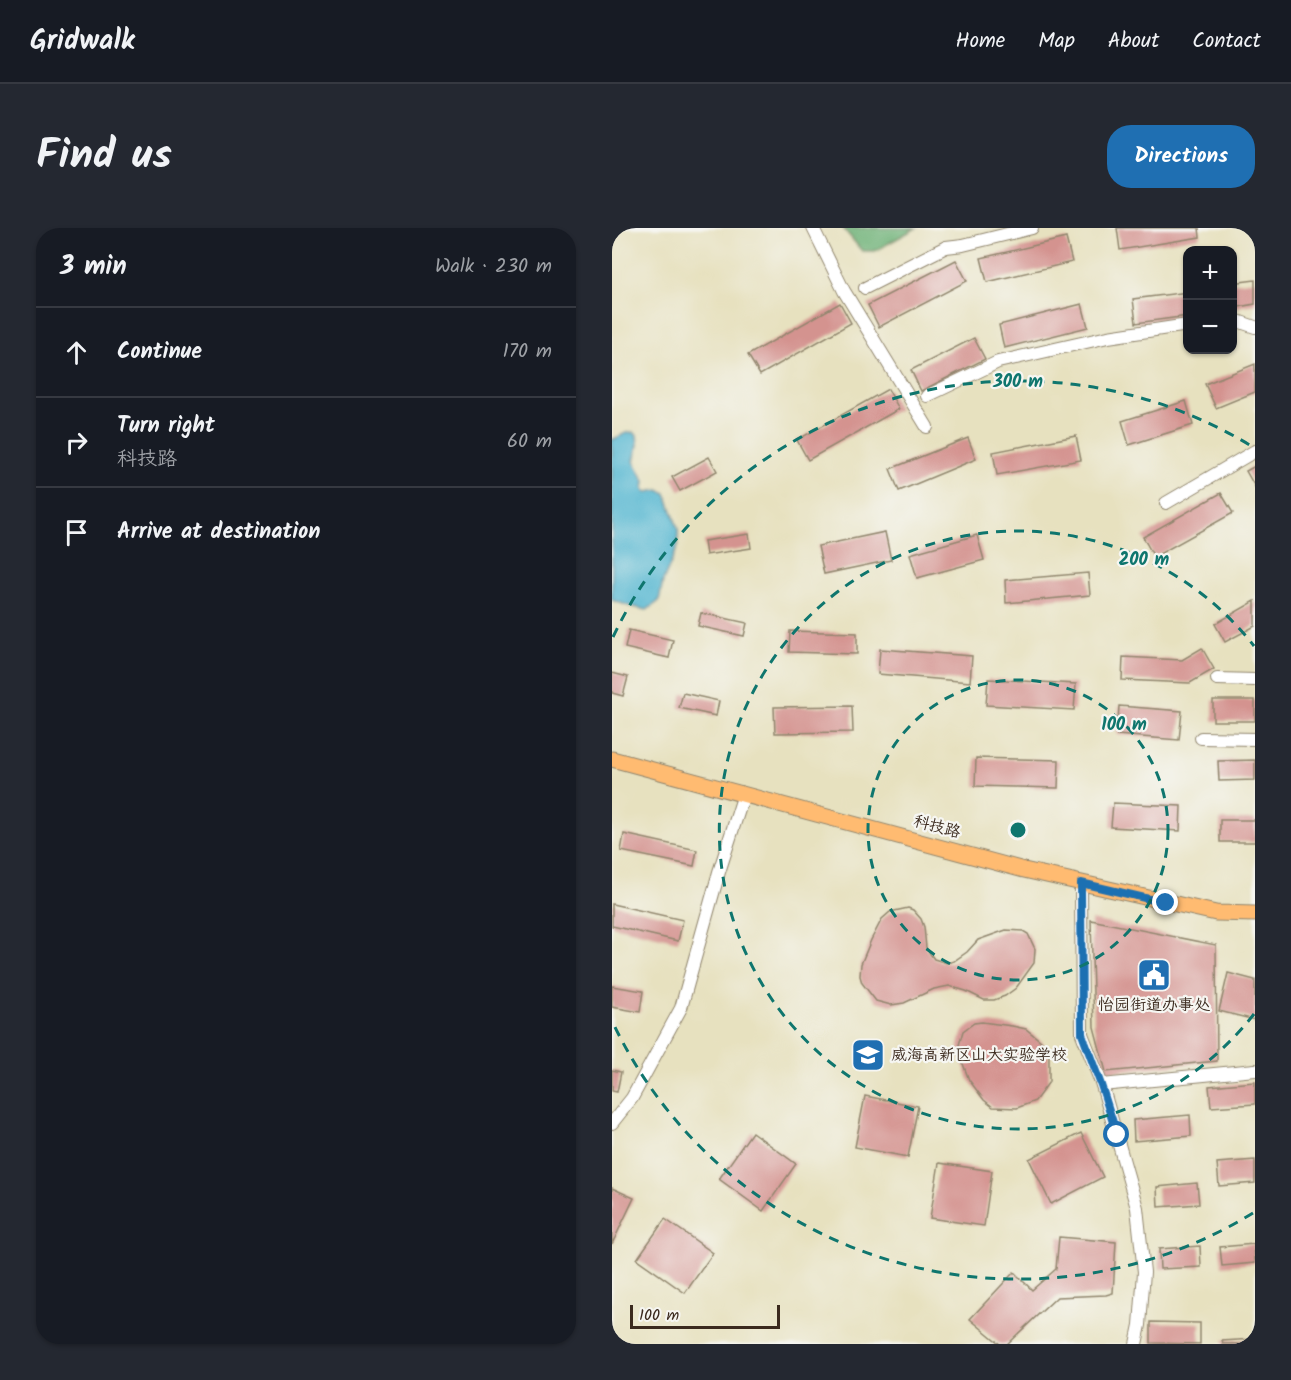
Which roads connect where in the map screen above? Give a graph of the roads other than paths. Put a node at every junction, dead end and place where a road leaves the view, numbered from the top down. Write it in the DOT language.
graph roads {
  1 [pos="813,228"];
  2 [pos="1032,228"];
  3 [pos="865,288"];
  4 [pos="1237,320"];
  5 [pos="1183,326"];
  6 [pos="1255,327"];
  7 [pos="927,396"];
  8 [pos="927,427"];
  9 [pos="1255,451"];
  10 [pos="1166,503"];
  11 [pos="1216,679"];
  12 [pos="1255,680"];
  13 [pos="1201,738"];
  14 [pos="1255,739"];
  15 [pos="612,759"];
  16 [pos="744,794"];
  17 [pos="1081,883"];
  18 [pos="1255,914"];
  19 [pos="1255,1070"];
  20 [pos="1101,1085"];
  21 [pos="612,1123"];
  22 [pos="1136,1344"];
  1 -- 8 [label="street"];
  2 -- 3 [label="street"];
  4 -- 6 [label="street"];
  5 -- 7 [label="street"];
  9 -- 10 [label="street"];
  11 -- 12 [label="street"];
  13 -- 14 [label="street"];
  15 -- 16 [label="main road, 科技路"];
  16 -- 17 [label="main road, 科技路"];
  16 -- 21 [label="street"];
  17 -- 18 [label="main road, 科技路"];
  17 -- 20 [label="street"];
  19 -- 20 [label="street"];
  20 -- 22 [label="street"];
}
